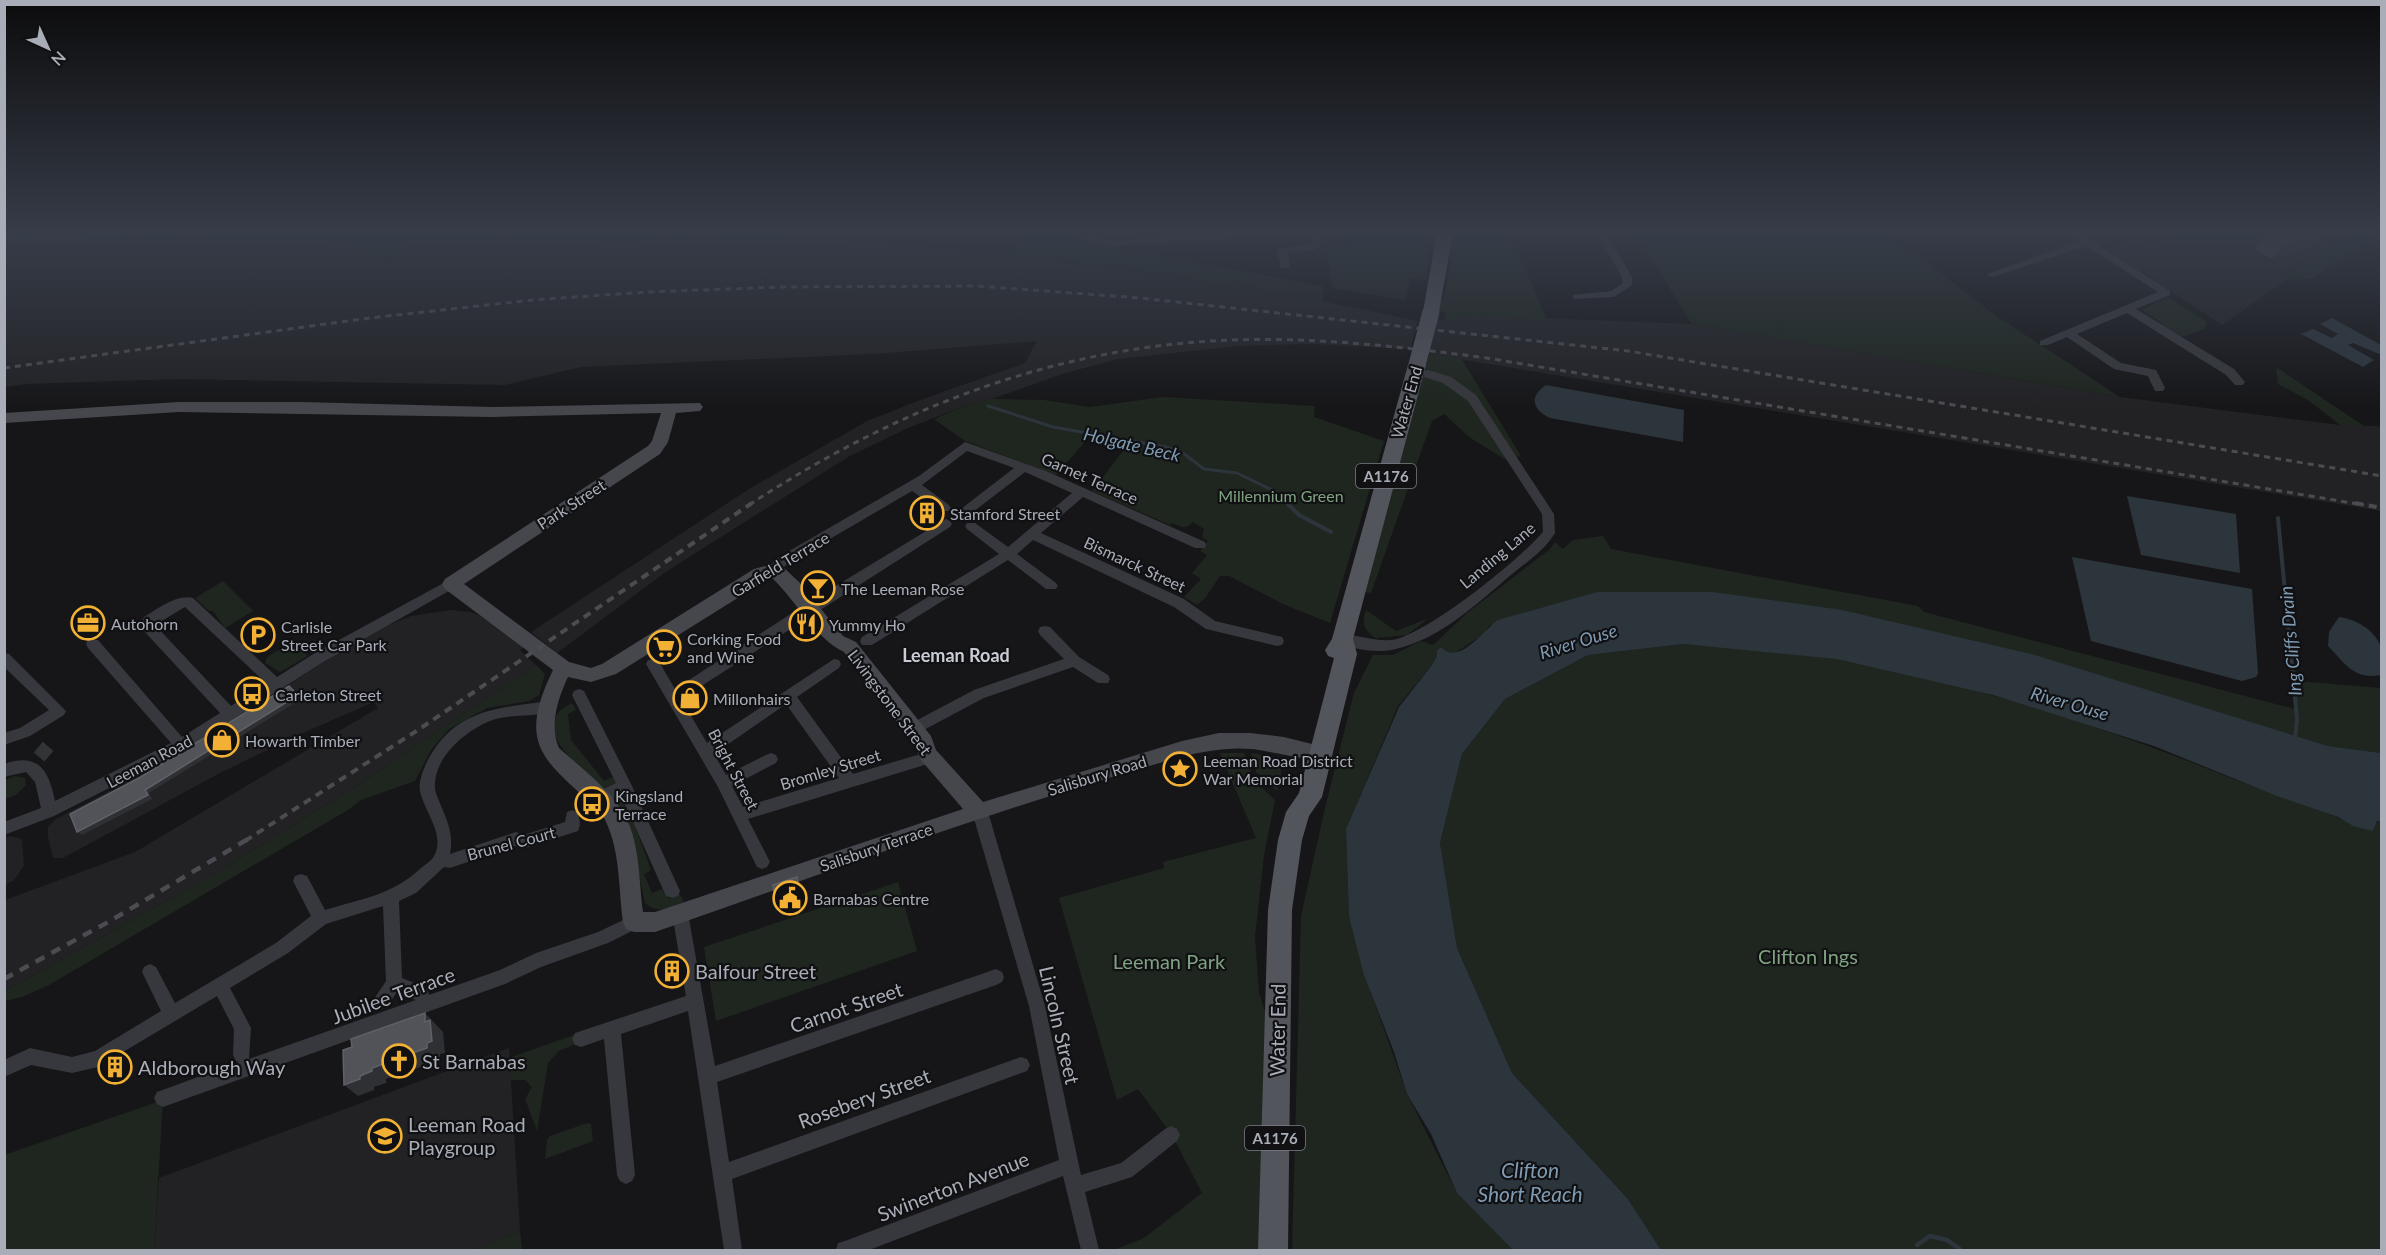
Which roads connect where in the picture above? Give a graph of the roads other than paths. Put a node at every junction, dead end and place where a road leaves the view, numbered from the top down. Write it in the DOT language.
graph roads {
  1 [pos="1435,291"];
  2 [pos="1619,291"];
  3 [pos="2163,291"];
  4 [pos="1577,297"];
  5 [pos="2127,308"];
  6 [pos="2068,333"];
  7 [pos="2044,343"];
  8 [pos="1423,369"];
  9 [pos="2239,382"];
  10 [pos="2159,387"];
  11 [pos="695,407"];
  12 [pos="662,408"];
  13 [pos="4,420"];
  14 [pos="965,446"];
  15 [pos="1024,467"];
  16 [pos="913,485"];
  17 [pos="1082,491"];
  18 [pos="945,508"];
  19 [pos="965,513"];
  20 [pos="946,524"];
  21 [pos="971,526"];
  22 [pos="1031,534"];
  23 [pos="1200,545"];
  24 [pos="1008,554"];
  25 [pos="773,570"];
  26 [pos="451,584"];
  27 [pos="1051,586"];
  28 [pos="811,608"];
  29 [pos="1045,631"];
  30 [pos="1342,639"];
  31 [pos="867,641"];
  32 [pos="1277,641"];
  33 [pos="93,644"];
  34 [pos="1074,660"];
  35 [pos="6,662"];
  36 [pos="653,663"];
  37 [pos="834,664"];
  38 [pos="578,672"];
  39 [pos="1103,679"];
  40 [pos="276,684"];
  41 [pos="579,695"];
  42 [pos="788,696"];
  43 [pos="673,697"];
  44 [pos="550,704"];
  45 [pos="229,714"];
  46 [pos="913,729"];
  47 [pos="4,739"];
  48 [pos="181,745"];
  49 [pos="705,752"];
  50 [pos="1314,752"];
  51 [pos="931,757"];
  52 [pos="771,759"];
  53 [pos="4,771"];
  54 [pos="850,782"];
  55 [pos="723,783"];
  56 [pos="626,786"];
  57 [pos="600,798"];
  58 [pos="49,811"];
  59 [pos="980,812"];
  60 [pos="739,815"];
  61 [pos="572,817"];
  62 [pos="4,829"];
  63 [pos="441,860"];
  64 [pos="762,862"];
  65 [pos="301,881"];
  66 [pos="672,891"];
  67 [pos="391,897"];
  68 [pos="680,914"];
  69 [pos="321,918"];
  70 [pos="634,922"];
  71 [pos="150,972"];
  72 [pos="996,977"];
  73 [pos="394,983"];
  74 [pos="220,986"];
  75 [pos="422,994"];
  76 [pos="381,999"];
  77 [pos="695,1001"];
  78 [pos="172,1015"];
  79 [pos="612,1029"];
  80 [pos="581,1039"];
  81 [pos="242,1055"];
  82 [pos="1020,1065"];
  83 [pos="4,1069"];
  84 [pos="708,1077"];
  85 [pos="163,1098"];
  86 [pos="1172,1135"];
  87 [pos="1069,1166"];
  88 [pos="723,1173"];
  89 [pos="626,1175"];
  90 [pos="1074,1186"];
  91 [pos="850,1250"];
  92 [pos="733,1251"];
  93 [pos="1090,1251"];
  94 [pos="1273,1251"];
  1 -- 8 [label="main road, Water End / A1176, bridge"];
  2 -- 4 [label="street"];
  3 -- 5 [label="street"];
  5 -- 6 [label="street"];
  5 -- 9 [label="street"];
  6 -- 7 [label="street"];
  6 -- 10 [label="street"];
  8 -- 30 [label="main road, Water End / A1176"];
  8 -- 30 [label="street, Landing Lane"];
  11 -- 12 [label="street"];
  12 -- 13 [label="street"];
  12 -- 26 [label="street, Park Street"];
  14 -- 15 [label="street, Garnet Terrace"];
  14 -- 16 [label="street, Garfield Terrace"];
  15 -- 17 [label="street, Garnet Terrace"];
  15 -- 19 [label="street"];
  16 -- 18 [label="street"];
  16 -- 25 [label="street, Garfield Terrace"];
  17 -- 22 [label="street"];
  17 -- 23 [label="street, Garnet Terrace"];
  20 -- 28 [label="street"];
  21 -- 24 [label="street"];
  22 -- 24 [label="street"];
  22 -- 32 [label="street, Bismarck Street"];
  24 -- 27 [label="street"];
  24 -- 31 [label="street"];
  25 -- 28 [label="street, Livingstone Street"];
  25 -- 38 [label="street, Garfield Terrace"];
  26 -- 38 [label="street"];
  26 -- 40 [label="street, Leeman Road"];
  28 -- 43 [label="street"];
  28 -- 46 [label="street, Livingstone Street"];
  29 -- 34 [label="street"];
  30 -- 50 [label="main road, Water End / A1176"];
  33 -- 48 [label="street"];
  34 -- 39 [label="street"];
  34 -- 46 [label="street"];
  35 -- 47 [label="street"];
  36 -- 43 [label="street, Bright Street"];
  37 -- 42 [label="street"];
  38 -- 44 [label="street"];
  40 -- 45 [label="street, Leeman Road"];
  40 -- 45 [label="street"];
  41 -- 56 [label="street"];
  42 -- 49 [label="street"];
  42 -- 54 [label="street"];
  43 -- 49 [label="street, Bright Street"];
  44 -- 57 [label="street"];
  44 -- 63 [label="street"];
  45 -- 48 [label="street, Leeman Road"];
  46 -- 51 [label="street, Livingstone Street"];
  48 -- 58 [label="street, Leeman Road"];
  49 -- 55 [label="street, Bright Street"];
  50 -- 59 [label="street, Salisbury Road"];
  50 -- 94 [label="main road, Water End / A1176"];
  51 -- 54 [label="street, Bromley Street"];
  51 -- 59 [label="street, Livingstone Street"];
  52 -- 55 [label="street"];
  53 -- 58 [label="street"];
  54 -- 60 [label="street, Bromley Street"];
  55 -- 60 [label="street, Bright Street"];
  56 -- 57 [label="street"];
  56 -- 66 [label="street"];
  57 -- 70 [label="street"];
  58 -- 62 [label="street, Leeman Road"];
  59 -- 68 [label="street, Salisbury Terrace"];
  59 -- 87 [label="street, Lincoln Street"];
  60 -- 64 [label="street, Bright Street"];
  61 -- 63 [label="street, Brunel Court"];
  63 -- 67 [label="street"];
  65 -- 69 [label="street"];
  67 -- 69 [label="street"];
  67 -- 73 [label="street"];
  68 -- 70 [label="street, Salisbury Terrace"];
  68 -- 77 [label="street"];
  69 -- 74 [label="street"];
  70 -- 85 [label="street, Jubilee Terrace"];
  71 -- 78 [label="street"];
  72 -- 84 [label="street, Carnot Street"];
  73 -- 75 [label="street"];
  73 -- 76 [label="street"];
  74 -- 78 [label="street"];
  74 -- 81 [label="street"];
  77 -- 79 [label="street"];
  77 -- 84 [label="street"];
  78 -- 83 [label="street"];
  79 -- 80 [label="street"];
  79 -- 89 [label="street"];
  82 -- 88 [label="street, Rosebery Street"];
  84 -- 88 [label="street"];
  86 -- 90 [label="street"];
  87 -- 90 [label="street, Lincoln Street"];
  87 -- 91 [label="street, Swinerton Avenue"];
  88 -- 92 [label="street"];
  90 -- 93 [label="street, Lincoln Street"];
}
